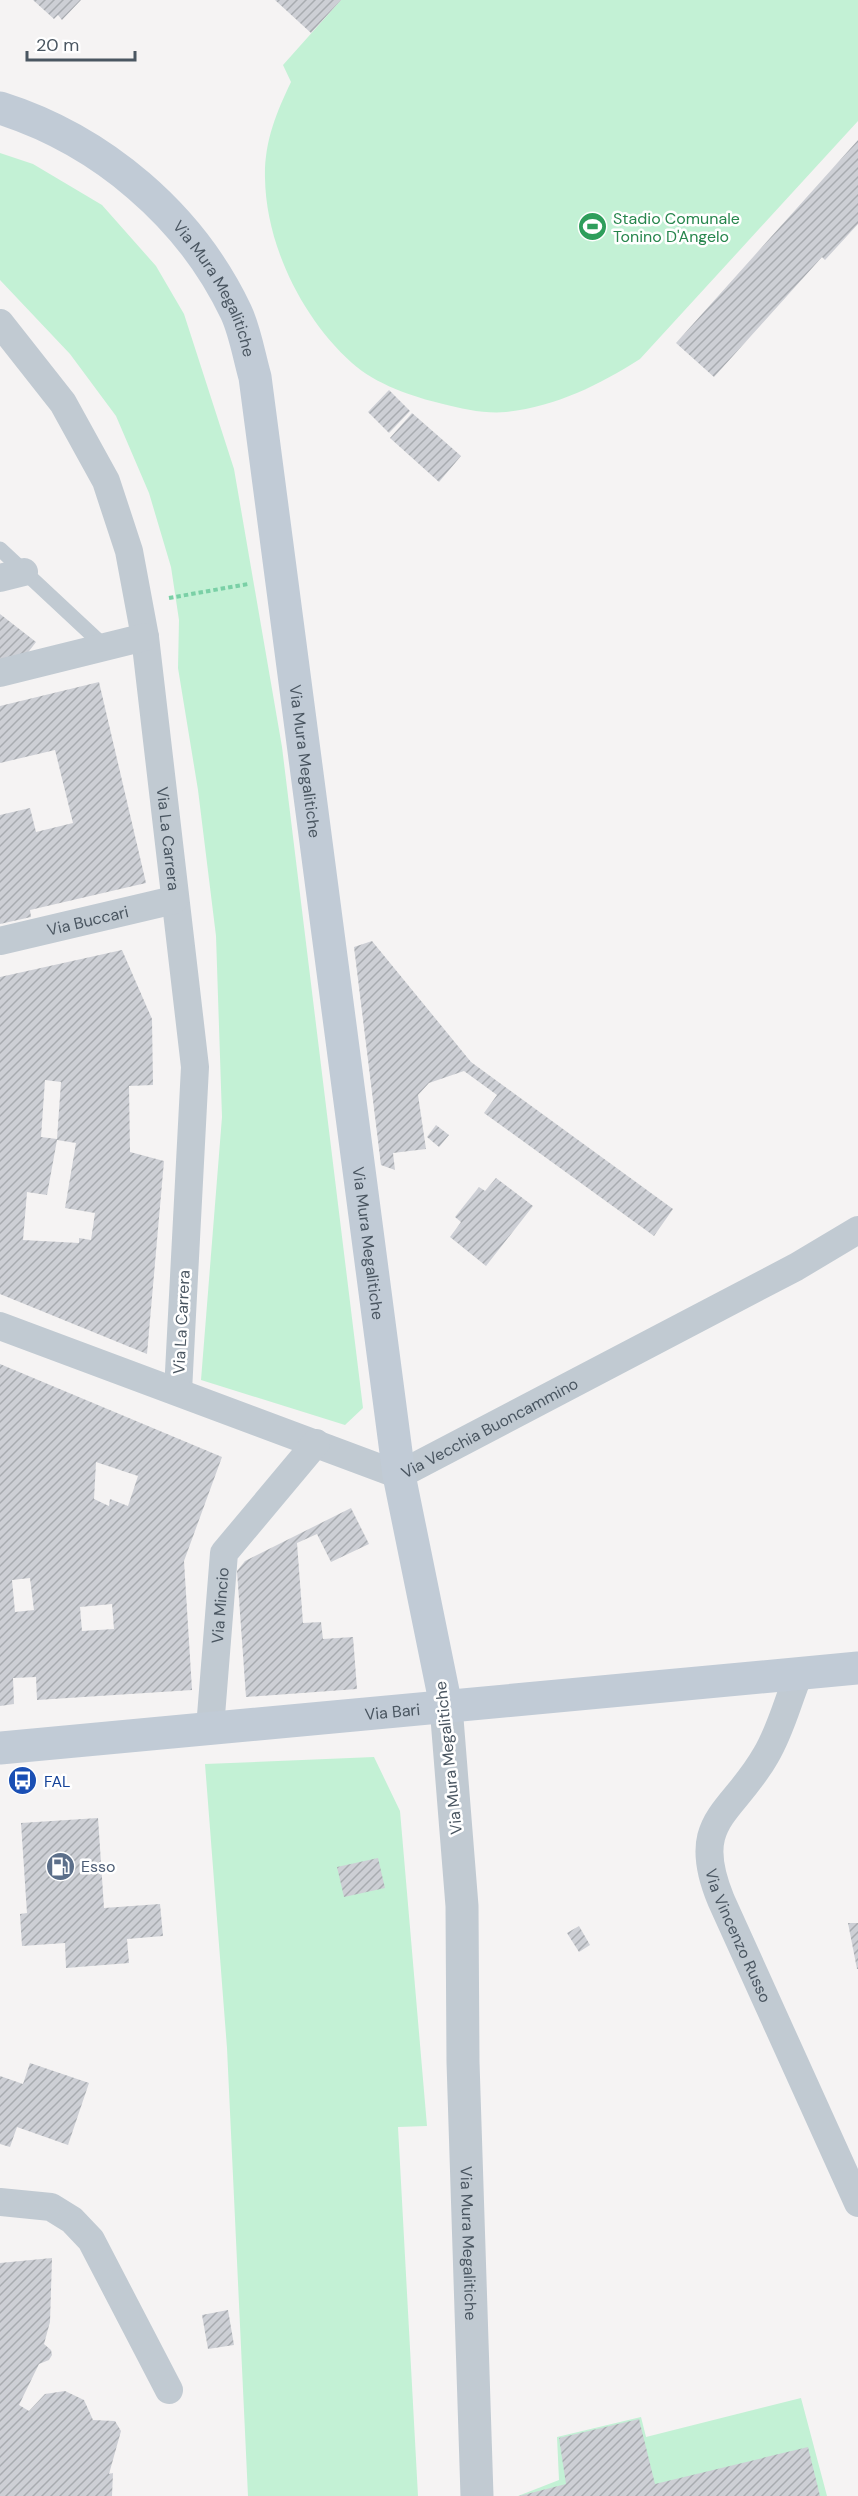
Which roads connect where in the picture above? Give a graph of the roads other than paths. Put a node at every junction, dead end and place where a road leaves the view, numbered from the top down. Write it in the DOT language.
graph roads {
  1 [pos="0,108"];
  2 [pos="0,323"];
  3 [pos="0,549"];
  4 [pos="12,575"];
  5 [pos="146,637"];
  6 [pos="105,646"];
  7 [pos="0,673"];
  8 [pos="174,900"];
  9 [pos="0,941"];
  10 [pos="858,1230"];
  11 [pos="0,1326"];
  12 [pos="178,1391"];
  13 [pos="316,1443"];
  14 [pos="399,1475"];
  15 [pos="858,1668"];
  16 [pos="799,1674"];
  17 [pos="446,1706"];
  18 [pos="210,1728"];
  19 [pos="0,1748"];
  20 [pos="0,2202"];
  21 [pos="858,2203"];
  22 [pos="169,2390"];
  23 [pos="477,2496"];
  1 -- 14 [label="main road, Via Mura Megalitiche"];
  2 -- 5 [label="street, Via La Carrera"];
  3 -- 4 [label="lane"];
  4 -- 6 [label="lane"];
  5 -- 6 [label="street"];
  5 -- 8 [label="street, Via La Carrera"];
  6 -- 7 [label="street"];
  8 -- 9 [label="street, Via Buccari"];
  8 -- 12 [label="street, Via La Carrera"];
  10 -- 14 [label="street, Via Vecchia Buoncammino"];
  11 -- 12 [label="street, Via Vecchia Buoncammino"];
  12 -- 13 [label="street, Via Vecchia Buoncammino"];
  13 -- 14 [label="street, Via Vecchia Buoncammino"];
  13 -- 18 [label="street, Via Mincio"];
  14 -- 17 [label="main road, Via Mura Megalitiche"];
  15 -- 16 [label="main road, Via Bari"];
  16 -- 17 [label="main road, Via Bari"];
  16 -- 21 [label="street, Via Vincenzo Russo"];
  17 -- 18 [label="main road, Via Bari"];
  17 -- 23 [label="street, Via Mura Megalitiche"];
  18 -- 19 [label="main road, Via Bari"];
  20 -- 22 [label="street"];
}
